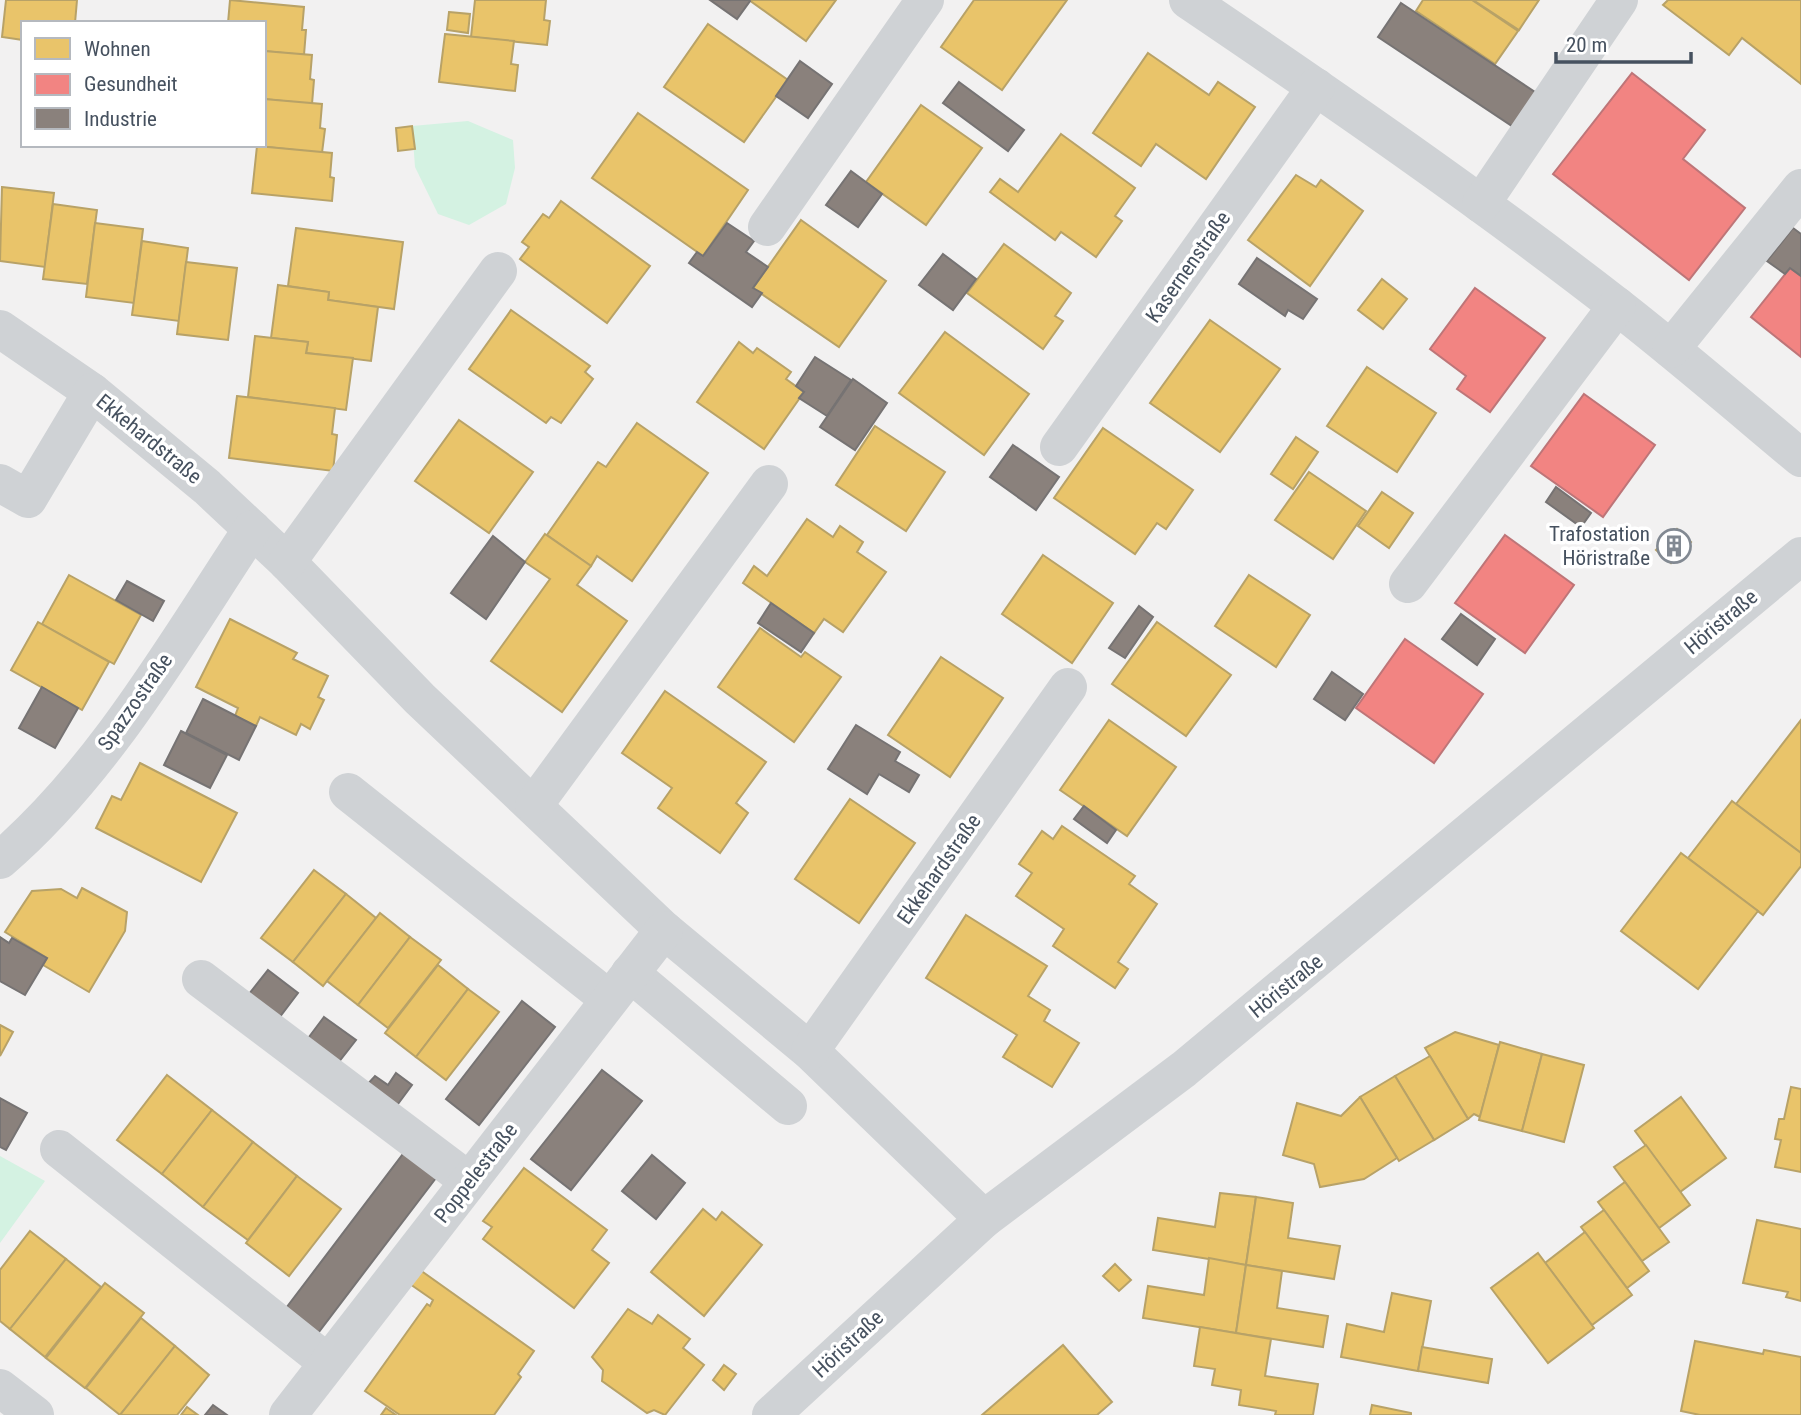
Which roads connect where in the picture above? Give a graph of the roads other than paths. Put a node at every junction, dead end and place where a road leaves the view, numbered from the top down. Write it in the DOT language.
graph roads {
  1 [pos="925,0"];
  2 [pos="1188,0"];
  3 [pos="1619,0"];
  4 [pos="1316,87"];
  5 [pos="1801,188"];
  6 [pos="1481,204"];
  7 [pos="767,227"];
  8 [pos="498,271"];
  9 [pos="1617,306"];
  10 [pos="0,329"];
  11 [pos="1671,349"];
  12 [pos="92,392"];
  13 [pos="1059,447"];
  14 [pos="1801,458"];
  15 [pos="0,483"];
  16 [pos="769,484"];
  17 [pos="252,529"];
  18 [pos="1801,556"];
  19 [pos="287,562"];
  20 [pos="1408,584"];
  21 [pos="1068,687"];
  22 [pos="348,792"];
  23 [pos="534,805"];
  24 [pos="0,860"];
  25 [pos="663,930"];
  26 [pos="201,979"];
  27 [pos="620,986"];
  28 [pos="810,1051"];
  29 [pos="788,1106"];
  30 [pos="59,1149"];
  31 [pos="469,1181"];
  32 [pos="984,1219"];
  33 [pos="328,1363"];
  34 [pos="0,1388"];
  35 [pos="35,1415"];
  36 [pos="288,1415"];
  37 [pos="771,1415"];
  1 -- 7 [label="street"];
  2 -- 4 [label="street"];
  3 -- 6 [label="street"];
  4 -- 6 [label="street"];
  4 -- 13 [label="street, Kasernenstraße"];
  5 -- 11 [label="street"];
  6 -- 9 [label="street"];
  8 -- 19 [label="street"];
  9 -- 11 [label="street"];
  9 -- 20 [label="street"];
  10 -- 12 [label="street, Ekkehardstraße"];
  11 -- 14 [label="street"];
  12 -- 15 [label="street"];
  12 -- 17 [label="street, Ekkehardstraße"];
  16 -- 23 [label="street"];
  17 -- 19 [label="street, Ekkehardstraße"];
  17 -- 24 [label="street, Spazzostraße"];
  18 -- 32 [label="street, Höristraße"];
  19 -- 23 [label="street, Ekkehardstraße"];
  21 -- 28 [label="street, Ekkehardstraße"];
  22 -- 27 [label="street"];
  23 -- 25 [label="street, Ekkehardstraße"];
  25 -- 27 [label="street, Poppelestraße"];
  25 -- 28 [label="street, Ekkehardstraße"];
  26 -- 31 [label="street"];
  27 -- 29 [label="street"];
  27 -- 31 [label="street, Poppelestraße"];
  28 -- 32 [label="street, Ekkehardstraße"];
  30 -- 33 [label="street"];
  31 -- 33 [label="street, Poppelestraße"];
  32 -- 37 [label="street, Höristraße"];
  33 -- 36 [label="street, Poppelestraße"];
  34 -- 35 [label="street"];
}
